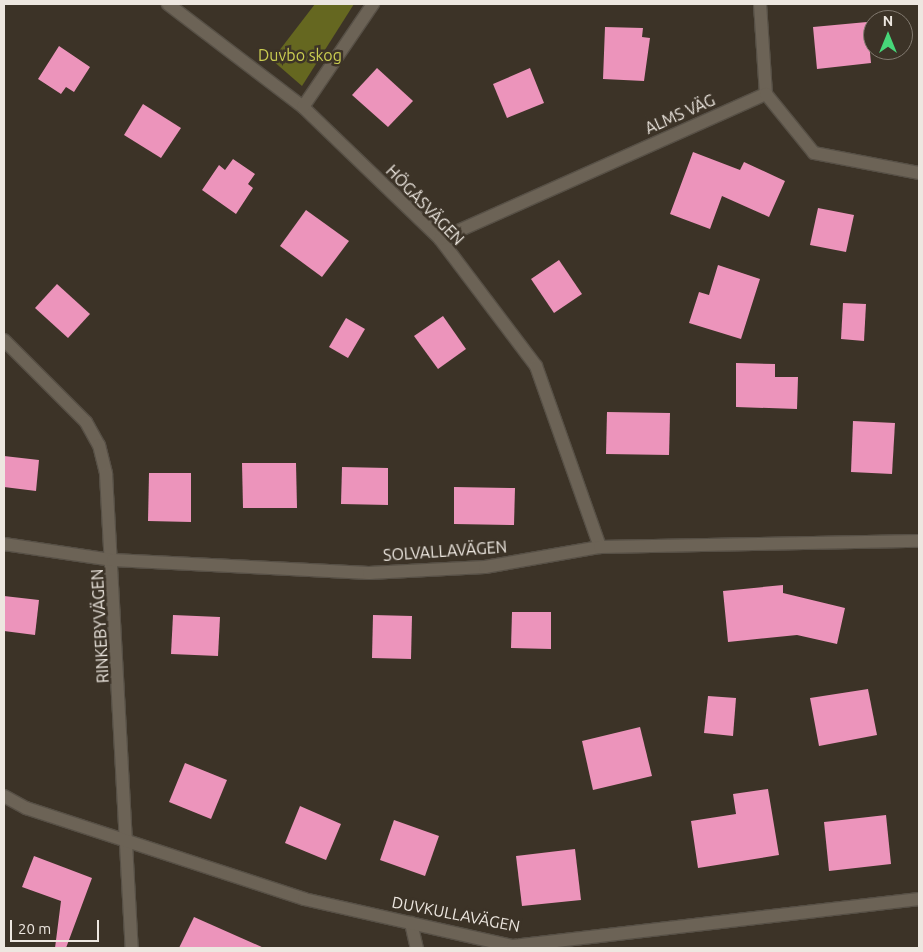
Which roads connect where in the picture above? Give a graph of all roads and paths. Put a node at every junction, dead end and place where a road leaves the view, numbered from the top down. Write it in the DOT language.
graph roads {
  1 [pos="168,4"];
  2 [pos="373,4"];
  3 [pos="760,4"];
  4 [pos="766,94"];
  5 [pos="303,106"];
  6 [pos="919,173"];
  7 [pos="440,239"];
  8 [pos="4,340"];
  9 [pos="919,541"];
  10 [pos="4,544"];
  11 [pos="600,547"];
  12 [pos="113,560"];
  13 [pos="4,796"];
  14 [pos="126,839"];
  15 [pos="919,899"];
  16 [pos="411,923"];
  17 [pos="132,948"];
  18 [pos="417,948"];
  1 -- 5 [label="street, HÖGÅSVÄGEN"];
  2 -- 5 [label="street"];
  3 -- 4 [label="street"];
  4 -- 6 [label="street"];
  4 -- 7 [label="street, ALMS VÄG"];
  5 -- 7 [label="street, HÖGÅSVÄGEN"];
  7 -- 11 [label="street, HÖGÅSVÄGEN"];
  8 -- 12 [label="street, RINKEBYVÄGEN"];
  9 -- 11 [label="street, SOLVALLAVÄGEN"];
  10 -- 12 [label="street, SOLVALLAVÄGEN"];
  11 -- 12 [label="street, SOLVALLAVÄGEN"];
  12 -- 14 [label="street, RINKEBYVÄGEN"];
  13 -- 14 [label="street, DUVKULLAVÄGEN"];
  14 -- 16 [label="street, DUVKULLAVÄGEN"];
  14 -- 17 [label="street, RINKEBYVÄGEN"];
  15 -- 16 [label="street, DUVKULLAVÄGEN"];
  16 -- 18 [label="street"];
}
